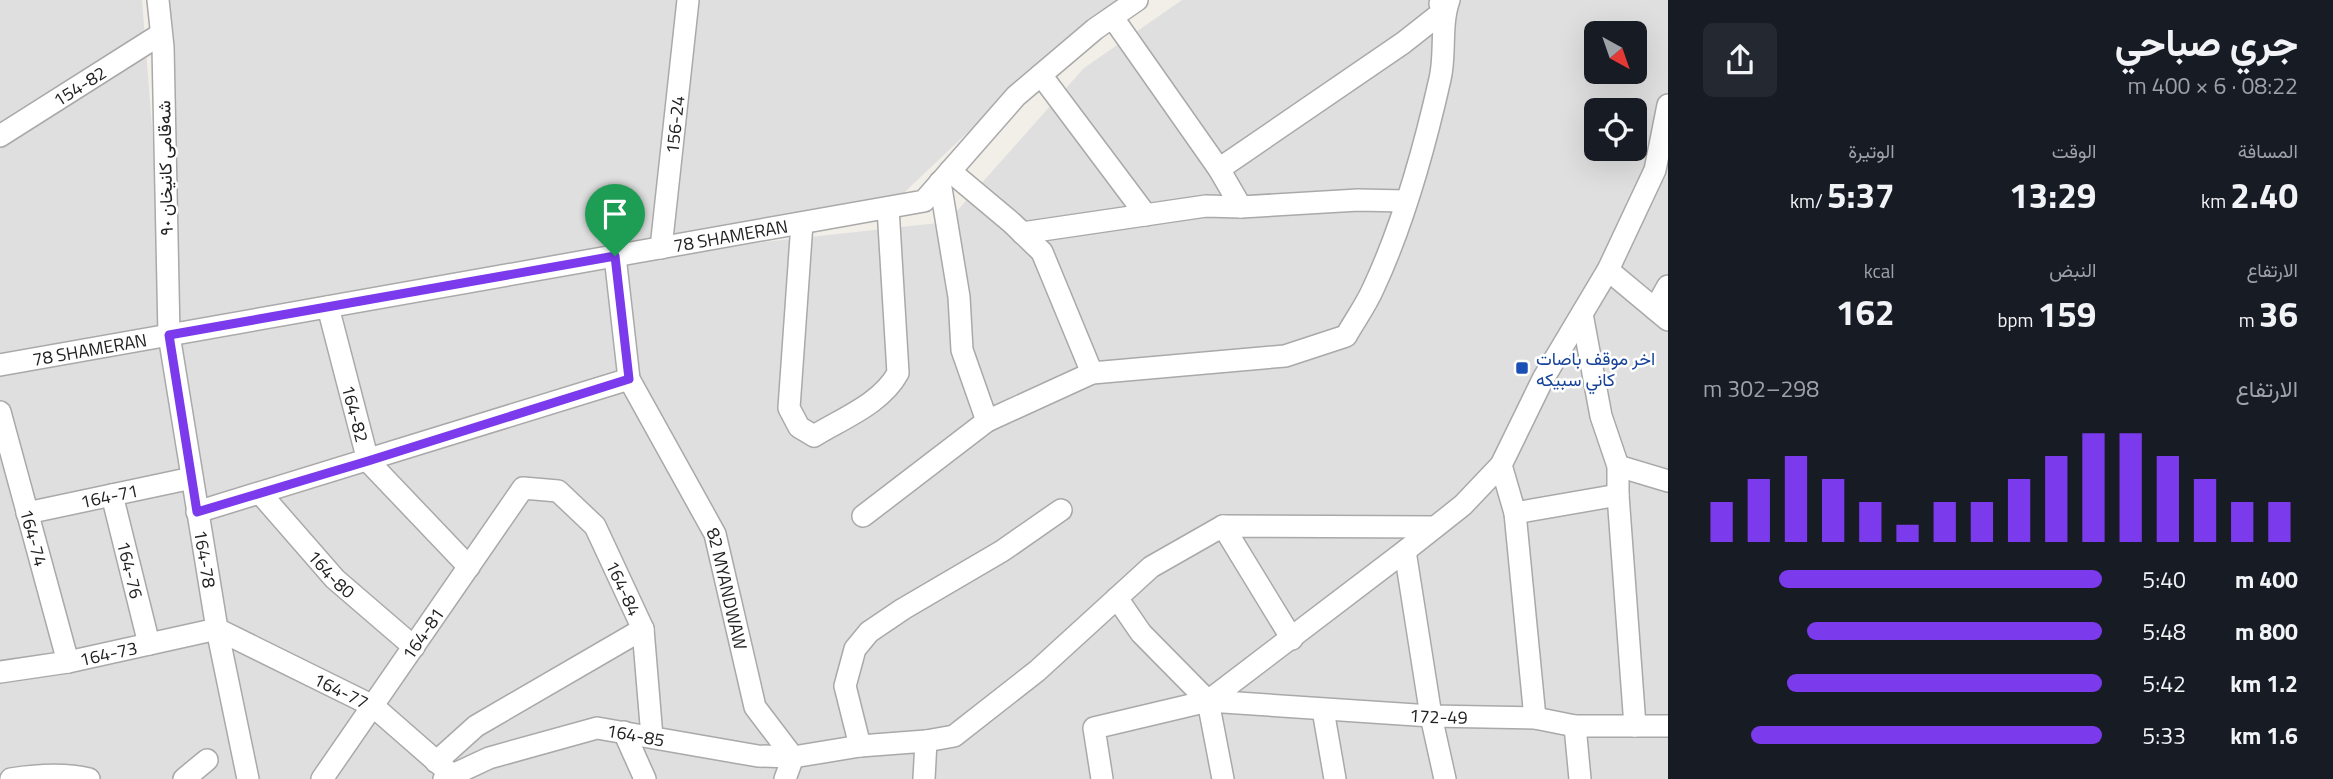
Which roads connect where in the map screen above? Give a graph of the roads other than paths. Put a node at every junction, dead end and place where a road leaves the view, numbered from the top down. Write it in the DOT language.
graph roads {
  1 [pos="158,0"];
  2 [pos="688,0"];
  3 [pos="1137,0"];
  4 [pos="1444,4"];
  5 [pos="1113,18"];
  6 [pos="161,34"];
  7 [pos="1041,75"];
  8 [pos="1668,105"];
  9 [pos="0,136"];
  10 [pos="1219,169"];
  11 [pos="1662,173"];
  12 [pos="945,177"];
  13 [pos="1405,201"];
  14 [pos="1241,207"];
  15 [pos="888,208"];
  16 [pos="1146,215"];
  17 [pos="802,223"];
  18 [pos="1022,233"];
  19 [pos="662,248"];
  20 [pos="615,256"];
  21 [pos="1608,270"];
  22 [pos="1668,286"];
  23 [pos="328,307"];
  24 [pos="1582,314"];
  25 [pos="1661,314"];
  26 [pos="169,335"];
  27 [pos="0,365"];
  28 [pos="1092,373"];
  29 [pos="629,379"];
  30 [pos="0,412"];
  31 [pos="987,421"];
  32 [pos="368,461"];
  33 [pos="1501,465"];
  34 [pos="1618,466"];
  35 [pos="192,478"];
  36 [pos="1668,481"];
  37 [pos="523,488"];
  38 [pos="260,493"];
  39 [pos="112,495"];
  40 [pos="1618,495"];
  41 [pos="1061,510"];
  42 [pos="197,512"];
  43 [pos="27,513"];
  44 [pos="1515,513"];
  45 [pos="863,516"];
  46 [pos="1223,526"];
  47 [pos="1435,527"];
  48 [pos="1405,551"];
  49 [pos="469,567"];
  50 [pos="1117,598"];
  51 [pos="217,629"];
  52 [pos="643,629"];
  53 [pos="1292,639"];
  54 [pos="149,644"];
  55 [pos="414,647"];
  56 [pos="68,662"];
  57 [pos="0,672"];
  58 [pos="1208,701"];
  59 [pos="373,706"];
  60 [pos="1323,710"];
  61 [pos="1431,716"];
  62 [pos="1535,718"];
  63 [pos="1575,726"];
  64 [pos="1635,726"];
  65 [pos="1668,726"];
  66 [pos="624,732"];
  67 [pos="652,737"];
  68 [pos="926,741"];
  69 [pos="860,747"];
  70 [pos="793,757"];
  71 [pos="207,761"];
  72 [pos="444,772"];
  73 [pos="11,779"];
  74 [pos="89,779"];
  75 [pos="184,779"];
  76 [pos="248,779"];
  77 [pos="322,779"];
  78 [pos="645,779"];
  79 [pos="785,779"];
  80 [pos="924,779"];
  81 [pos="1102,779"];
  82 [pos="1223,779"];
  83 [pos="1335,779"];
  84 [pos="1445,779"];
  85 [pos="1580,779"];
  1 -- 6 [label="street, شەقامی کانیخان ٩٠"];
  2 -- 19 [label="street, 156-24"];
  3 -- 5 [label="street, 78 SHAMERAN"];
  4 -- 10 [label="street"];
  4 -- 13 [label="street"];
  5 -- 7 [label="street, 78 SHAMERAN"];
  5 -- 10 [label="street"];
  6 -- 9 [label="street, 154-82"];
  6 -- 26 [label="street, شەقامی کانیخان ٩٠"];
  7 -- 12 [label="street, 78 SHAMERAN"];
  7 -- 16 [label="street"];
  8 -- 11 [label="street"];
  10 -- 14 [label="street"];
  11 -- 21 [label="street"];
  12 -- 15 [label="street, 78 SHAMERAN"];
  12 -- 18 [label="street"];
  12 -- 31 [label="street"];
  13 -- 14 [label="street"];
  13 -- 28 [label="street"];
  14 -- 16 [label="street"];
  15 -- 17 [label="street, 78 SHAMERAN"];
  15 -- 17 [label="street"];
  16 -- 18 [label="street"];
  17 -- 19 [label="street, 78 SHAMERAN"];
  18 -- 28 [label="street"];
  19 -- 20 [label="street, 78 SHAMERAN"];
  20 -- 23 [label="street, 78 SHAMERAN"];
  20 -- 29 [label="street, 82 MYANDWAW"];
  21 -- 24 [label="street"];
  21 -- 25 [label="street"];
  22 -- 25 [label="street"];
  23 -- 26 [label="street, 78 SHAMERAN"];
  23 -- 32 [label="street, 164-82"];
  24 -- 33 [label="street"];
  24 -- 34 [label="street"];
  26 -- 27 [label="street, 78 SHAMERAN"];
  26 -- 35 [label="street, 164-78"];
  28 -- 31 [label="street"];
  29 -- 32 [label="street"];
  29 -- 70 [label="street, 82 MYANDWAW"];
  30 -- 43 [label="street, 164-74"];
  31 -- 45 [label="street"];
  32 -- 38 [label="street"];
  32 -- 49 [label="street, 164-82"];
  33 -- 44 [label="street"];
  33 -- 47 [label="street"];
  34 -- 36 [label="street"];
  34 -- 40 [label="street"];
  35 -- 39 [label="street, 164-71"];
  35 -- 42 [label="street, 164-78"];
  37 -- 49 [label="street, 164-81"];
  37 -- 52 [label="street, 164-84"];
  38 -- 42 [label="street"];
  38 -- 55 [label="street, 164-80"];
  39 -- 43 [label="street, 164-71"];
  39 -- 54 [label="street, 164-76"];
  40 -- 44 [label="street"];
  40 -- 64 [label="street"];
  41 -- 69 [label="street"];
  42 -- 51 [label="street, 164-78"];
  43 -- 56 [label="street, 164-74"];
  44 -- 62 [label="street"];
  46 -- 47 [label="street"];
  46 -- 50 [label="street"];
  46 -- 53 [label="street"];
  47 -- 48 [label="street"];
  48 -- 53 [label="street"];
  48 -- 61 [label="street"];
  49 -- 55 [label="street, 164-81"];
  50 -- 58 [label="street"];
  50 -- 68 [label="street"];
  51 -- 54 [label="street, 164-73"];
  51 -- 59 [label="street, 164-77"];
  51 -- 76 [label="street, 164-78"];
  52 -- 67 [label="street, 164-84"];
  52 -- 72 [label="street"];
  53 -- 58 [label="street"];
  54 -- 56 [label="street, 164-73"];
  55 -- 59 [label="street, 164-81"];
  56 -- 57 [label="street, 164-73"];
  58 -- 60 [label="street, 172-49"];
  58 -- 81 [label="street"];
  58 -- 82 [label="street"];
  59 -- 72 [label="street, 164-77"];
  59 -- 77 [label="street, 164-81"];
  60 -- 61 [label="street, 172-49"];
  60 -- 83 [label="street"];
  61 -- 62 [label="street, 172-49"];
  61 -- 84 [label="street"];
  62 -- 63 [label="street, 172-49"];
  63 -- 64 [label="street, 172-49"];
  63 -- 85 [label="street"];
  64 -- 65 [label="street, 172-49"];
  66 -- 67 [label="street, 164-85"];
  66 -- 72 [label="street, 164-85"];
  66 -- 78 [label="street"];
  67 -- 70 [label="street, 164-85"];
  68 -- 69 [label="street"];
  68 -- 80 [label="street"];
  69 -- 70 [label="street"];
  70 -- 79 [label="street"];
  71 -- 75 [label="street"];
  73 -- 74 [label="street"];
}
